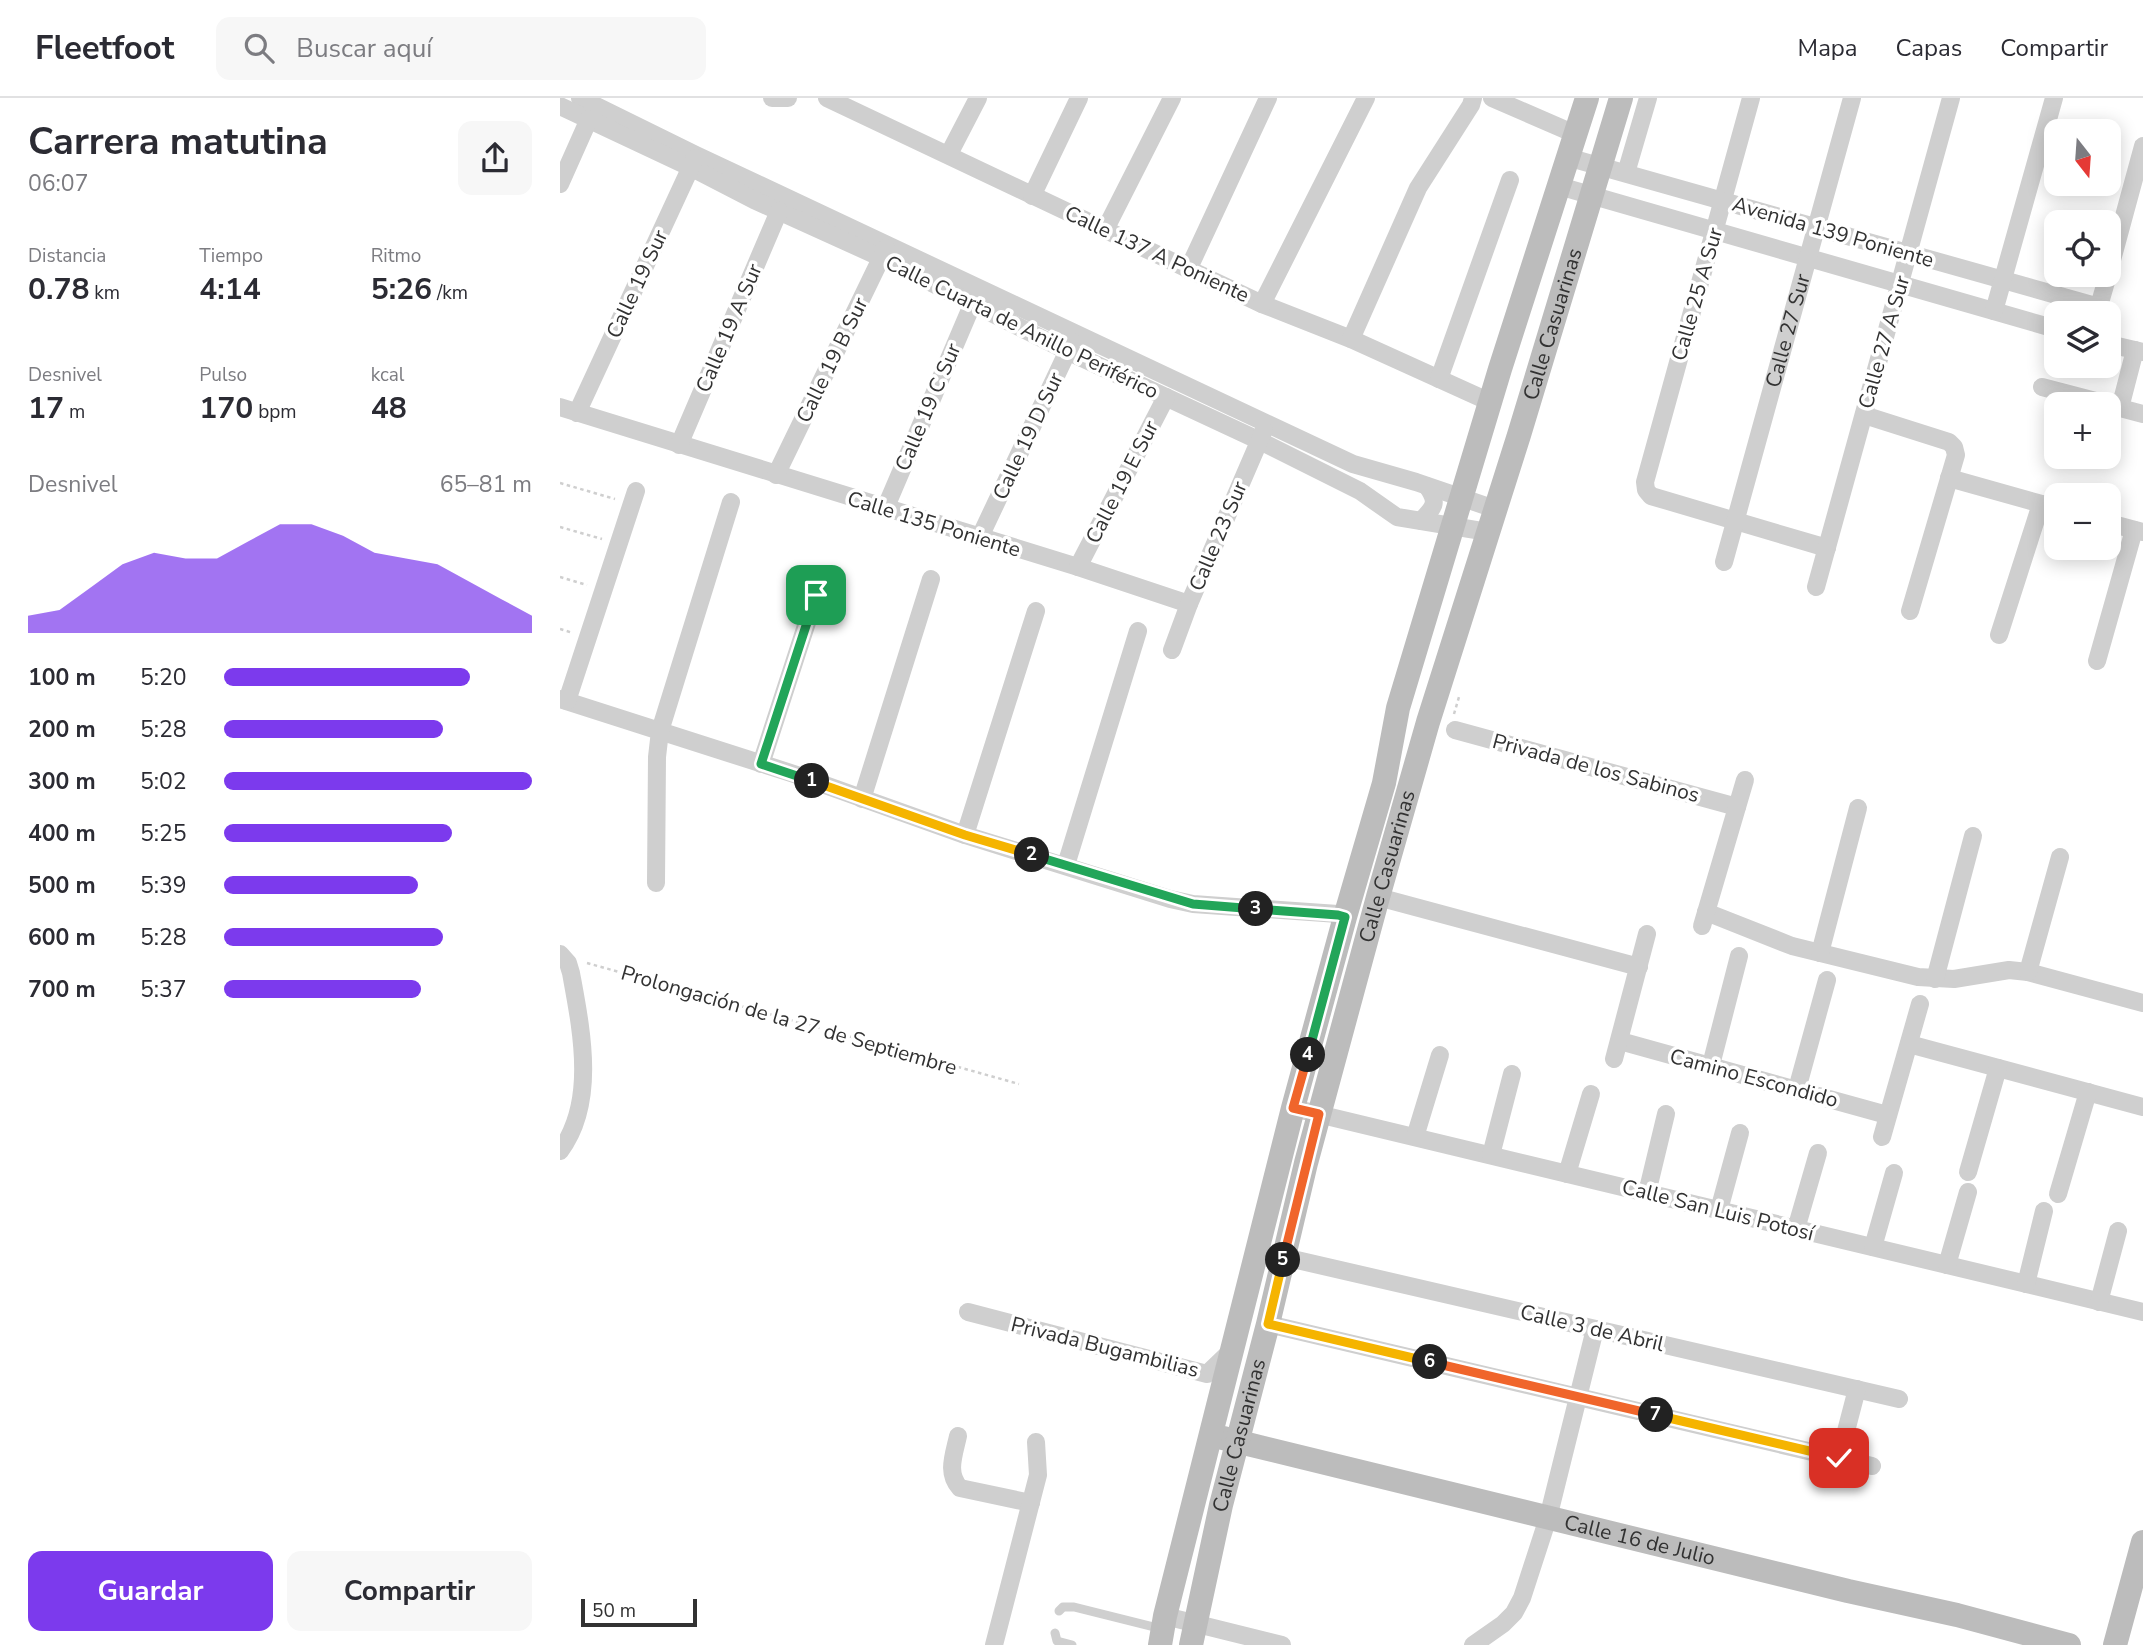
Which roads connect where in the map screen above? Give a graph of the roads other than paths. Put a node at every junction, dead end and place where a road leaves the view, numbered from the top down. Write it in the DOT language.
graph roads {
  1 [pos="580,98"];
  2 [pos="772,98"];
  3 [pos="788,98"];
  4 [pos="827,98"];
  5 [pos="978,98"];
  6 [pos="1079,98"];
  7 [pos="1172,98"];
  8 [pos="1268,98"];
  9 [pos="1366,98"];
  10 [pos="1473,98"];
  11 [pos="1492,98"];
  12 [pos="1587,98"];
  13 [pos="1621,98"];
  14 [pos="1647,98"];
  15 [pos="1751,98"];
  16 [pos="1852,98"];
  17 [pos="1951,98"];
  18 [pos="2054,98"];
  19 [pos="560,106"];
  20 [pos="589,119"];
  21 [pos="1571,146"];
  22 [pos="2143,146"];
  23 [pos="949,154"];
  24 [pos="694,161"];
  25 [pos="1614,170"];
  26 [pos="1510,180"];
  27 [pos="560,184"];
  28 [pos="1559,186"];
  29 [pos="1032,196"];
  30 [pos="1593,196"];
  31 [pos="1723,201"];
  32 [pos="779,211"];
  33 [pos="2121,226"];
  34 [pos="1816,227"];
  35 [pos="1105,230"];
  36 [pos="1715,231"];
  37 [pos="885,251"];
  38 [pos="1909,253"];
  39 [pos="1808,258"];
  40 [pos="1188,270"];
  41 [pos="2003,280"];
  42 [pos="1900,284"];
  43 [pos="2070,301"];
  44 [pos="1262,304"];
  45 [pos="972,305"];
  46 [pos="1994,311"];
  47 [pos="2044,326"];
  48 [pos="1076,334"];
  49 [pos="1351,339"];
  50 [pos="2121,347"];
  51 [pos="1068,351"];
  52 [pos="2139,351"];
  53 [pos="1439,379"];
  54 [pos="2042,387"];
  55 [pos="2060,392"];
  56 [pos="2119,392"];
  57 [pos="1166,397"];
  58 [pos="1490,402"];
  59 [pos="2121,408"];
  60 [pos="569,410"];
  61 [pos="2143,414"];
  62 [pos="1864,415"];
  63 [pos="1267,424"];
  64 [pos="1259,441"];
  65 [pos="679,445"];
  66 [pos="776,475"];
  67 [pos="1404,478"];
  68 [pos="1949,478"];
  69 [pos="1427,486"];
  70 [pos="634,498"];
  71 [pos="1462,498"];
  72 [pos="731,502"];
  73 [pos="2044,505"];
  74 [pos="885,509"];
  75 [pos="1385,509"];
  76 [pos="2044,517"];
  77 [pos="1421,521"];
  78 [pos="1492,521"];
  79 [pos="1735,521"];
  80 [pos="1453,525"];
  81 [pos="2121,526"];
  82 [pos="2139,531"];
  83 [pos="979,538"];
  84 [pos="1827,548"];
  85 [pos="1724,562"];
  86 [pos="1078,567"];
  87 [pos="930,579"];
  88 [pos="1816,587"];
  89 [pos="816,595"];
  90 [pos="1189,604"];
  91 [pos="1036,611"];
  92 [pos="1910,611"];
  93 [pos="1138,631"];
  94 [pos="1999,635"];
  95 [pos="1172,650"];
  96 [pos="2097,661"];
  97 [pos="564,700"];
  98 [pos="1455,730"];
  99 [pos="660,731"];
  100 [pos="761,764"];
  101 [pos="1745,780"];
  102 [pos="862,799"];
  103 [pos="1737,807"];
  104 [pos="1858,808"];
  105 [pos="965,835"];
  106 [pos="1973,836"];
  107 [pos="2060,857"];
  108 [pos="1066,865"];
  109 [pos="656,883"];
  110 [pos="1378,897"];
  111 [pos="1345,917"];
  112 [pos="1647,934"];
  113 [pos="1820,953"];
  114 [pos="562,955"];
  115 [pos="1739,956"];
  116 [pos="1639,967"];
  117 [pos="2028,972"];
  118 [pos="1935,979"];
  119 [pos="1827,980"];
  120 [pos="2143,1003"];
  121 [pos="1920,1004"];
  122 [pos="1909,1044"];
  123 [pos="1440,1055"];
  124 [pos="1711,1065"];
  125 [pos="1998,1068"];
  126 [pos="1512,1074"];
  127 [pos="1797,1089"];
  128 [pos="2088,1092"];
  129 [pos="1591,1094"];
  130 [pos="2143,1107"];
  131 [pos="1293,1108"];
  132 [pos="1319,1114"];
  133 [pos="1666,1114"];
  134 [pos="1888,1115"];
  135 [pos="1740,1133"];
  136 [pos="1415,1137"];
  137 [pos="1882,1137"];
  138 [pos="560,1151"];
  139 [pos="1818,1153"];
  140 [pos="1491,1155"];
  141 [pos="1968,1172"];
  142 [pos="1894,1173"];
  143 [pos="1567,1174"];
  144 [pos="1968,1192"];
  145 [pos="1647,1193"];
  146 [pos="2058,1194"];
  147 [pos="1719,1210"];
  148 [pos="2044,1211"];
  149 [pos="1796,1229"];
  150 [pos="2118,1231"];
  151 [pos="1873,1247"];
  152 [pos="1284,1257"];
  153 [pos="1947,1265"];
  154 [pos="2026,1284"];
  155 [pos="2099,1301"];
  156 [pos="968,1312"];
  157 [pos="2143,1312"];
  158 [pos="1268,1324"];
  159 [pos="1595,1329"];
  160 [pos="1233,1350"];
  161 [pos="1857,1389"];
  162 [pos="1579,1397"];
  163 [pos="1899,1398"];
  164 [pos="1209,1435"];
  165 [pos="958,1436"];
  166 [pos="1036,1442"];
  167 [pos="1237,1442"];
  168 [pos="1839,1458"];
  169 [pos="1872,1466"];
  170 [pos="1031,1503"];
  171 [pos="1548,1518"];
  172 [pos="2143,1542"];
  173 [pos="1059,1611"];
  174 [pos="1163,1630"];
  175 [pos="1055,1633"];
  176 [pos="1193,1634"];
  177 [pos="994,1645"];
  178 [pos="1072,1645"];
  179 [pos="1283,1645"];
  180 [pos="1473,1645"];
  181 [pos="2069,1645"];
  182 [pos="2115,1645"];
  1 -- 24 [label="street, Calle Cuarta de Anillo Periférico"];
  2 -- 3 [label="street"];
  4 -- 23 [label="street, Calle 137 A Poniente"];
  5 -- 23 [label="street"];
  6 -- 29 [label="street"];
  7 -- 35 [label="street"];
  8 -- 40 [label="street"];
  9 -- 44 [label="street"];
  10 -- 49 [label="street"];
  11 -- 21 [label="street, Avenida 139 Poniente"];
  12 -- 21 [label="main road, Calle Casuarinas"];
  13 -- 25 [label="main road, Calle Casuarinas"];
  14 -- 25 [label="street"];
  15 -- 31 [label="street, Calle 25 A Sur"];
  16 -- 34 [label="street, Calle 27 Sur"];
  17 -- 38 [label="street, Calle 27 A Sur"];
  18 -- 41 [label="street"];
  19 -- 20 [label="street, Calle Cuarta de Anillo Periférico"];
  20 -- 24 [label="street, Calle Cuarta de Anillo Periférico"];
  20 -- 27 [label="street"];
  21 -- 25 [label="street, Avenida 139 Poniente"];
  21 -- 28 [label="main road, Calle Casuarinas"];
  22 -- 33 [label="street"];
  23 -- 29 [label="street, Calle 137 A Poniente"];
  24 -- 32 [label="street, Calle Cuarta de Anillo Periférico"];
  24 -- 37 [label="street, Calle Cuarta de Anillo Periférico"];
  24 -- 60 [label="street, Calle 19 Sur"];
  25 -- 30 [label="main road, Calle Casuarinas"];
  25 -- 31 [label="street, Avenida 139 Poniente"];
  26 -- 53 [label="street"];
  28 -- 30 [label="street, Avenida 139 Poniente"];
  28 -- 58 [label="main road, Calle Casuarinas"];
  29 -- 35 [label="street, Calle 137 A Poniente"];
  30 -- 36 [label="street, Avenida 139 Poniente"];
  30 -- 78 [label="main road, Calle Casuarinas"];
  31 -- 34 [label="street, Avenida 139 Poniente"];
  31 -- 36 [label="street, Calle 25 A Sur"];
  32 -- 37 [label="street, Calle Cuarta de Anillo Periférico"];
  32 -- 65 [label="street, Calle 19 A Sur"];
  34 -- 38 [label="street, Avenida 139 Poniente"];
  34 -- 39 [label="street, Calle 27 Sur"];
  35 -- 40 [label="street, Calle 137 A Poniente"];
  36 -- 39 [label="street, Avenida 139 Poniente"];
  36 -- 79 [label="street, Calle 25 A Sur"];
  37 -- 45 [label="street, Calle Cuarta de Anillo Periférico"];
  37 -- 48 [label="street, Calle Cuarta de Anillo Periférico"];
  37 -- 66 [label="street, Calle 19 B Sur"];
  38 -- 41 [label="street, Avenida 139 Poniente"];
  38 -- 42 [label="street, Calle 27 A Sur"];
  39 -- 42 [label="street, Avenida 139 Poniente"];
  39 -- 79 [label="street, Calle 27 Sur"];
  40 -- 44 [label="street, Calle 137 A Poniente"];
  41 -- 43 [label="street, Avenida 139 Poniente"];
  41 -- 46 [label="street"];
  42 -- 46 [label="street, Avenida 139 Poniente"];
  42 -- 62 [label="street, Calle 27 A Sur"];
  44 -- 49 [label="street, Calle 137 A Poniente"];
  45 -- 51 [label="street, Calle Cuarta de Anillo Periférico"];
  45 -- 74 [label="street, Calle 19 C Sur"];
  46 -- 47 [label="street, Avenida 139 Poniente"];
  48 -- 51 [label="street, Calle 19 D Sur"];
  48 -- 63 [label="street, Calle Cuarta de Anillo Periférico"];
  49 -- 53 [label="street, Calle 137 A Poniente"];
  50 -- 52 [label="street"];
  51 -- 57 [label="street, Calle Cuarta de Anillo Periférico"];
  51 -- 83 [label="street, Calle 19 D Sur"];
  52 -- 56 [label="street"];
  53 -- 58 [label="street, Calle 137 A Poniente"];
  54 -- 55 [label="street"];
  57 -- 64 [label="street, Calle Cuarta de Anillo Periférico"];
  57 -- 86 [label="street, Calle 19 E Sur"];
  58 -- 71 [label="main road, Calle Casuarinas"];
  59 -- 61 [label="street"];
  60 -- 65 [label="street, Calle 135 Poniente"];
  62 -- 68 [label="street"];
  62 -- 84 [label="street, Calle 27 A Sur"];
  63 -- 64 [label="street, Calle 23 Sur"];
  63 -- 67 [label="street, Calle Cuarta de Anillo Periférico"];
  64 -- 75 [label="street, Calle Cuarta de Anillo Periférico"];
  64 -- 90 [label="street, Calle 23 Sur"];
  65 -- 66 [label="street, Calle 135 Poniente"];
  66 -- 74 [label="street, Calle 135 Poniente"];
  67 -- 69 [label="street, Calle Cuarta de Anillo Periférico"];
  67 -- 75 [label="street"];
  68 -- 73 [label="street"];
  68 -- 92 [label="street"];
  69 -- 71 [label="street, Calle Cuarta de Anillo Periférico"];
  69 -- 77 [label="street"];
  70 -- 97 [label="street"];
  71 -- 78 [label="street, Calle Cuarta de Anillo Periférico"];
  71 -- 80 [label="main road, Calle Casuarinas"];
  72 -- 99 [label="street"];
  74 -- 83 [label="street, Calle 135 Poniente"];
  75 -- 77 [label="street, Calle Cuarta de Anillo Periférico"];
  76 -- 94 [label="street"];
  77 -- 80 [label="street, Calle Cuarta de Anillo Periférico"];
  78 -- 80 [label="street, Calle Cuarta de Anillo Periférico"];
  78 -- 110 [label="main road, Calle Casuarinas"];
  79 -- 84 [label="street"];
  79 -- 85 [label="street, Calle 27 Sur"];
  80 -- 111 [label="main road, Calle Casuarinas"];
  81 -- 82 [label="street"];
  82 -- 96 [label="street"];
  83 -- 86 [label="street, Calle 135 Poniente"];
  84 -- 88 [label="street, Calle 27 A Sur"];
  86 -- 90 [label="street, Calle 135 Poniente"];
  87 -- 102 [label="street"];
  89 -- 100 [label="street"];
  90 -- 95 [label="street, Calle 23 Sur"];
  91 -- 105 [label="street"];
  93 -- 108 [label="street"];
  97 -- 99 [label="street"];
  98 -- 103 [label="street, Privada de los Sabinos"];
  99 -- 100 [label="street"];
  99 -- 109 [label="street"];
  100 -- 102 [label="street"];
  101 -- 103 [label="street"];
  102 -- 105 [label="street"];
  103 -- 113 [label="street"];
  104 -- 113 [label="street"];
  105 -- 108 [label="street"];
  106 -- 118 [label="street"];
  107 -- 117 [label="street"];
  108 -- 111 [label="street"];
  110 -- 116 [label="street"];
  110 -- 132 [label="main road, Calle Casuarinas"];
  111 -- 131 [label="main road, Calle Casuarinas"];
  112 -- 116 [label="street"];
  113 -- 118 [label="street"];
  114 -- 138 [label="street"];
  115 -- 124 [label="street"];
  116 -- 124 [label="street, Camino Escondido"];
  117 -- 118 [label="street"];
  117 -- 120 [label="street"];
  119 -- 127 [label="street"];
  121 -- 122 [label="street"];
  122 -- 125 [label="street"];
  122 -- 134 [label="street"];
  123 -- 136 [label="street"];
  124 -- 127 [label="street, Camino Escondido"];
  125 -- 128 [label="street"];
  125 -- 141 [label="street"];
  126 -- 140 [label="street"];
  127 -- 134 [label="street, Camino Escondido"];
  128 -- 130 [label="street"];
  128 -- 146 [label="street"];
  129 -- 143 [label="street"];
  131 -- 132 [label="street, Calle San Luis Potosí"];
  131 -- 160 [label="main road, Calle Casuarinas"];
  132 -- 136 [label="street, Calle San Luis Potosí"];
  132 -- 152 [label="main road, Calle Casuarinas"];
  133 -- 145 [label="street"];
  134 -- 137 [label="street"];
  135 -- 147 [label="street"];
  136 -- 140 [label="street, Calle San Luis Potosí"];
  139 -- 149 [label="street"];
  140 -- 143 [label="street, Calle San Luis Potosí"];
  142 -- 151 [label="street"];
  143 -- 145 [label="street, Calle San Luis Potosí"];
  144 -- 153 [label="street"];
  145 -- 147 [label="street, Calle San Luis Potosí"];
  147 -- 149 [label="street, Calle San Luis Potosí"];
  148 -- 154 [label="street"];
  149 -- 151 [label="street, Calle San Luis Potosí"];
  150 -- 155 [label="street"];
  151 -- 153 [label="street, Calle San Luis Potosí"];
  152 -- 158 [label="main road, Calle Casuarinas"];
  152 -- 159 [label="street, Calle 3 de Abril"];
  153 -- 154 [label="street, Calle San Luis Potosí"];
  154 -- 155 [label="street, Calle San Luis Potosí"];
  155 -- 157 [label="street, Calle San Luis Potosí"];
  156 -- 160 [label="street, Privada Bugambilias"];
  158 -- 162 [label="street"];
  158 -- 167 [label="main road, Calle Casuarinas"];
  159 -- 161 [label="street, Calle 3 de Abril"];
  159 -- 162 [label="street"];
  160 -- 164 [label="main road, Calle Casuarinas"];
  161 -- 163 [label="street, Calle 3 de Abril"];
  161 -- 168 [label="street"];
  162 -- 168 [label="street"];
  162 -- 171 [label="street"];
  164 -- 167 [label="main road, Calle 16 de Julio"];
  164 -- 174 [label="main road, Calle Casuarinas"];
  165 -- 170 [label="street"];
  166 -- 170 [label="street"];
  167 -- 171 [label="main road, Calle 16 de Julio"];
  167 -- 176 [label="main road, Calle Casuarinas"];
  168 -- 169 [label="street"];
  170 -- 177 [label="street"];
  171 -- 180 [label="street"];
  171 -- 181 [label="main road, Calle 16 de Julio"];
  172 -- 182 [label="main road"];
  173 -- 174 [label="lane"];
  174 -- 176 [label="street"];
  175 -- 178 [label="lane"];
  176 -- 179 [label="street"];
}
